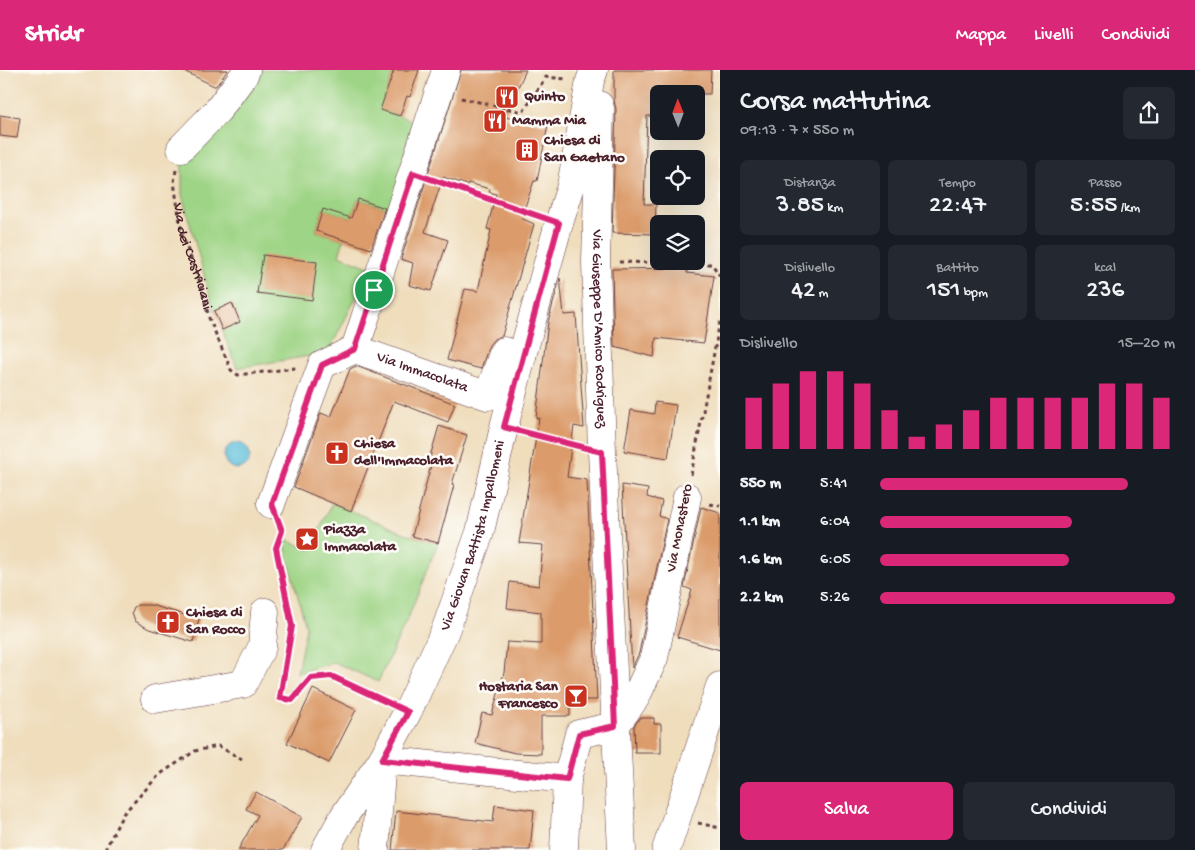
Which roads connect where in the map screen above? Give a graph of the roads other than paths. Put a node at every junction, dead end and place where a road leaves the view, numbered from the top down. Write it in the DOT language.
graph roads {
  1 [pos="246,70"];
  2 [pos="590,74"];
  3 [pos="442,82"];
  4 [pos="180,148"];
  5 [pos="355,349"];
  6 [pos="522,356"];
  7 [pos="687,496"];
  8 [pos="272,504"];
  9 [pos="281,612"];
  10 [pos="720,686"];
  11 [pos="155,700"];
  12 [pos="615,726"];
  13 [pos="382,760"];
  14 [pos="567,779"];
  15 [pos="325,850"];
  16 [pos="375,850"];
  17 [pos="564,850"];
  18 [pos="622,850"];
  19 [pos="666,850"];
  1 -- 4 [label="street"];
  2 -- 6 [label="street, Via Giovan Battista Impallomeni"];
  2 -- 12 [label="street, Via Giuseppe D'Amico Rodriguez"];
  3 -- 5 [label="street"];
  5 -- 6 [label="street, Via Immacolata"];
  5 -- 8 [label="street"];
  6 -- 13 [label="street, Via Giovan Battista Impallomeni"];
  7 -- 12 [label="street, Via Monastero"];
  9 -- 11 [label="street"];
  10 -- 19 [label="street"];
  12 -- 14 [label="street"];
  12 -- 18 [label="street, Via Giuseppe D'Amico Rodriguez"];
  13 -- 14 [label="street"];
  13 -- 15 [label="street, Via Giovan Battista Impallomeni"];
  13 -- 16 [label="street"];
  14 -- 17 [label="street"];
}
